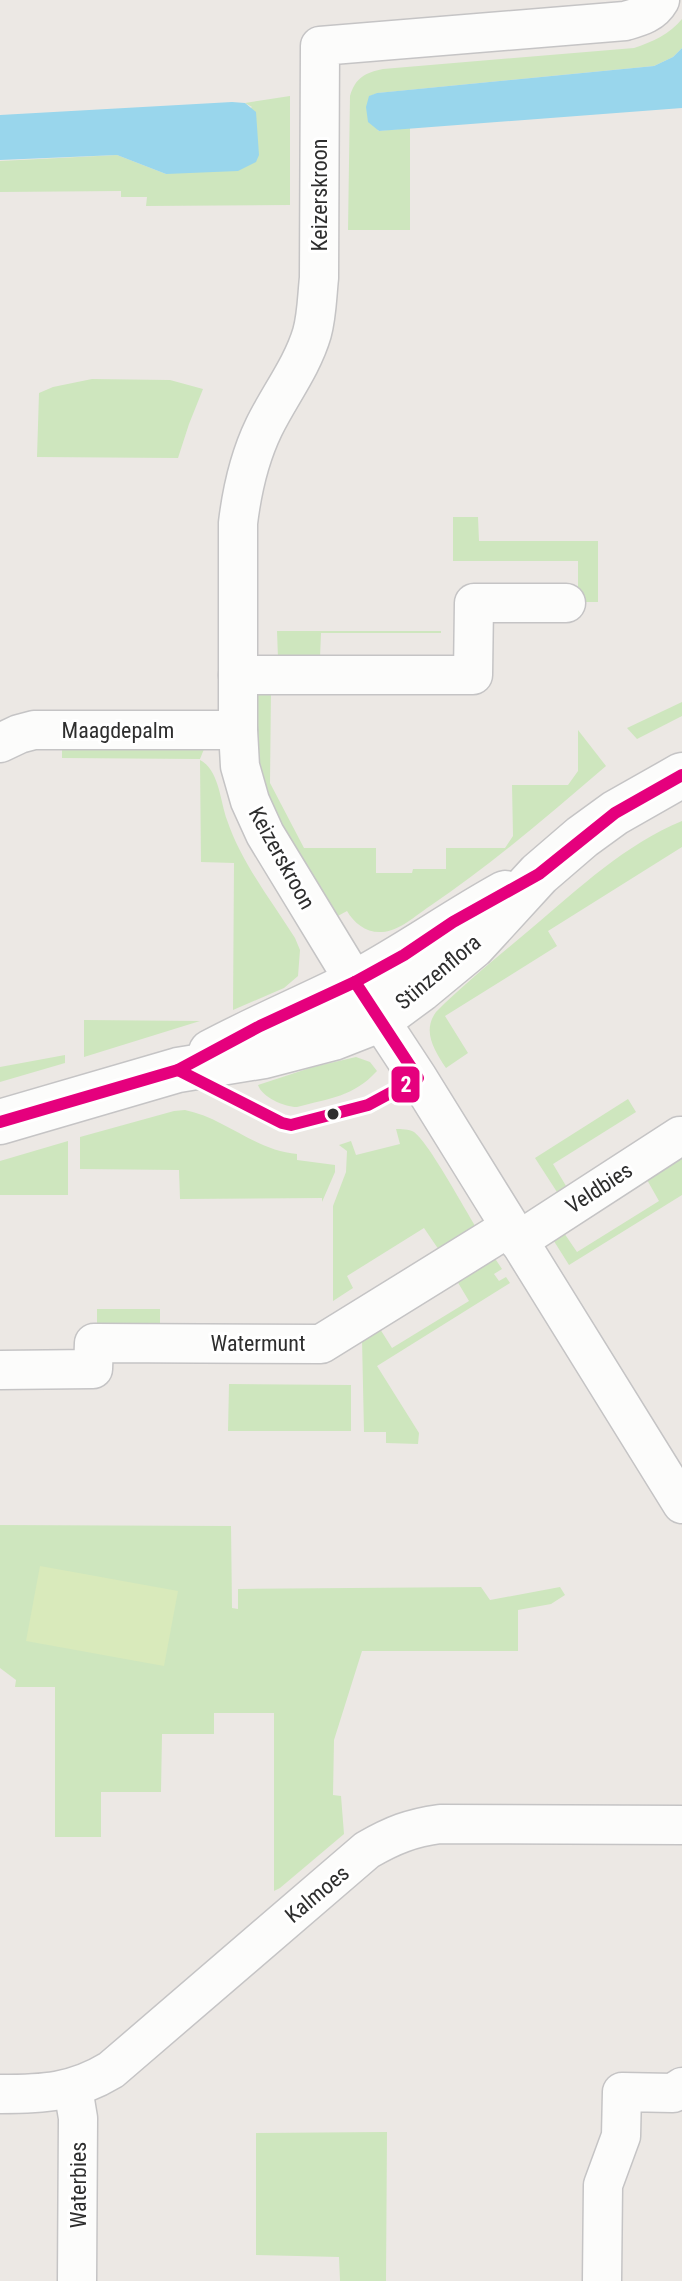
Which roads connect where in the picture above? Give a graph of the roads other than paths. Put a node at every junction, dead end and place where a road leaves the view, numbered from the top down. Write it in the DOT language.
graph roads {
  1 [pos="660,0"];
  2 [pos="566,603"];
  3 [pos="238,675"];
  4 [pos="238,730"];
  5 [pos="0,743"];
  6 [pos="682,775"];
  7 [pos="539,874"];
  8 [pos="355,982"];
  9 [pos="379,1020"];
  10 [pos="178,1070"];
  11 [pos="0,1122"];
  12 [pos="680,1136"];
  13 [pos="514,1234"];
  14 [pos="0,1370"];
  15 [pos="682,1504"];
  16 [pos="682,1825"];
  17 [pos="682,2087"];
  18 [pos="73,2088"];
  19 [pos="0,2094"];
  20 [pos="77,2281"];
  21 [pos="602,2281"];
  1 -- 3 [label="street, Keizerskroon"];
  2 -- 3 [label="street"];
  3 -- 4 [label="street, Keizerskroon"];
  4 -- 5 [label="street, Maagdepalm"];
  4 -- 8 [label="street, Keizerskroon"];
  6 -- 7 [label="street, Stinzenflora"];
  7 -- 8 [label="street, Stinzenflora"];
  7 -- 9 [label="street, Stinzenflora"];
  8 -- 9 [label="street, Keizerskroon"];
  8 -- 10 [label="street, Stinzenflora"];
  9 -- 10 [label="street, Stinzenflora"];
  9 -- 13 [label="street, Keizerskroon"];
  10 -- 11 [label="street, Stinzenflora"];
  12 -- 13 [label="street, Veldbies"];
  13 -- 14 [label="street, Watermunt"];
  13 -- 15 [label="street, Keizerskroon"];
  16 -- 18 [label="street, Kalmoes"];
  17 -- 21 [label="street"];
  18 -- 19 [label="street, Kalmoes"];
  18 -- 20 [label="street, Waterbies"];
}
